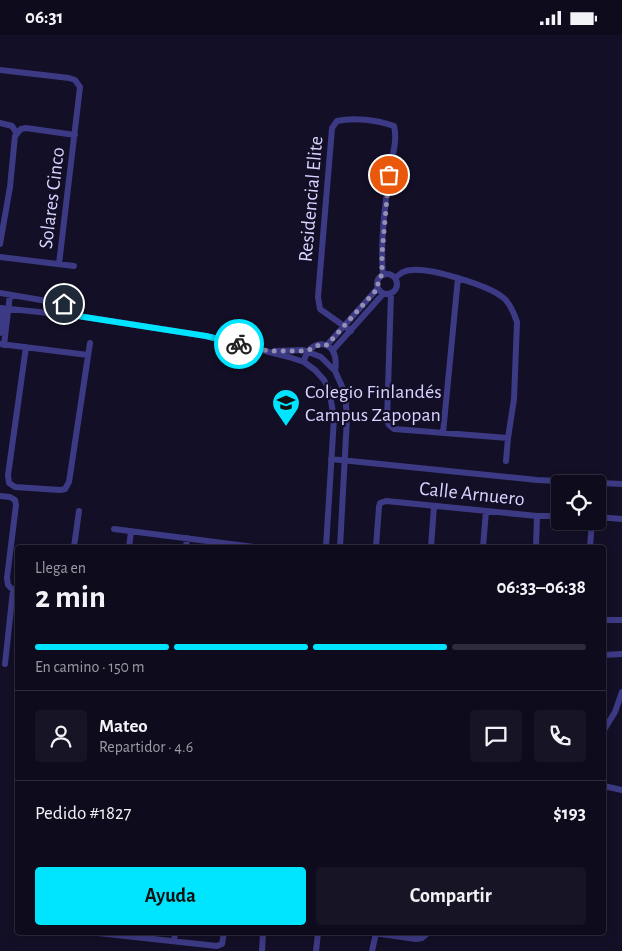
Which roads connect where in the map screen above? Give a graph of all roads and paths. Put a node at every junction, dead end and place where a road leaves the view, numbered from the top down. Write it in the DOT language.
graph roads {
  1 [pos="0,70"];
  2 [pos="0,123"];
  3 [pos="16,132"];
  4 [pos="75,135"];
  5 [pos="0,244"];
  6 [pos="0,257"];
  7 [pos="59,264"];
  8 [pos="74,266"];
  9 [pos="382,275"];
  10 [pos="395,278"];
  11 [pos="458,278"];
  12 [pos="378,288"];
  13 [pos="0,293"];
  14 [pos="383,293"];
  15 [pos="391,293"];
  16 [pos="10,295"];
  17 [pos="4,308"];
  18 [pos="78,316"];
  19 [pos="344,326"];
  20 [pos="351,331"];
  21 [pos="0,333"];
  22 [pos="90,343"];
  23 [pos="2,345"];
  24 [pos="26,347"];
  25 [pos="330,347"];
  26 [pos="269,351"];
  27 [pos="307,351"];
  28 [pos="88,355"];
  29 [pos="304,362"];
  30 [pos="335,371"];
  31 [pos="444,433"];
  32 [pos="508,438"];
  33 [pos="331,459"];
  34 [pos="345,461"];
  35 [pos="506,461"];
  36 [pos="622,484"];
  37 [pos="0,496"];
  38 [pos="434,506"];
  39 [pos="79,511"];
  40 [pos="486,511"];
  41 [pos="538,516"];
  42 [pos="551,516"];
  43 [pos="606,518"];
  44 [pos="622,519"];
  45 [pos="114,529"];
  46 [pos="591,530"];
  47 [pos="131,532"];
  48 [pos="187,538"];
  49 [pos="74,545"];
  50 [pos="129,545"];
  51 [pos="186,545"];
  52 [pos="230,545"];
  53 [pos="326,545"];
  54 [pos="340,545"];
  55 [pos="376,545"];
  56 [pos="431,545"];
  57 [pos="483,545"];
  58 [pos="536,545"];
  59 [pos="590,545"];
  60 [pos="622,619"];
  61 [pos="606,620"];
  62 [pos="622,654"];
  63 [pos="606,655"];
  64 [pos="5,664"];
  65 [pos="622,692"];
  66 [pos="606,727"];
  67 [pos="606,787"];
  68 [pos="622,790"];
  69 [pos="128,935"];
  70 [pos="175,935"];
  71 [pos="224,935"];
  72 [pos="263,935"];
  73 [pos="318,935"];
  74 [pos="375,935"];
  75 [pos="389,935"];
  76 [pos="426,935"];
  77 [pos="174,941"];
  78 [pos="262,951"];
  79 [pos="316,951"];
  80 [pos="372,951"];
  1 -- 4 [label="street, Solares Cinco"];
  2 -- 3 [label="street"];
  3 -- 4 [label="street, Solares Cinco"];
  3 -- 5 [label="street, Solares Cinco"];
  4 -- 7 [label="street, Solares Cinco"];
  6 -- 7 [label="street, Solares Cinco"];
  7 -- 8 [label="street, Solares Cinco"];
  9 -- 10 [label="street"];
  9 -- 12 [label="street"];
  9 -- 19 [label="street, Residencial Elite"];
  10 -- 11 [label="street"];
  10 -- 15 [label="street"];
  11 -- 31 [label="street"];
  11 -- 32 [label="street"];
  12 -- 14 [label="street"];
  12 -- 19 [label="street"];
  13 -- 16 [label="street"];
  14 -- 15 [label="street"];
  14 -- 20 [label="street"];
  15 -- 31 [label="street"];
  16 -- 17 [label="street"];
  16 -- 18 [label="street"];
  17 -- 18 [label="street"];
  17 -- 21 [label="street"];
  17 -- 23 [label="street"];
  18 -- 26 [label="street"];
  19 -- 20 [label="street, Residencial Elite"];
  19 -- 25 [label="street"];
  20 -- 25 [label="street"];
  22 -- 28 [label="street"];
  23 -- 24 [label="street"];
  24 -- 28 [label="street"];
  24 -- 28 [label="street"];
  25 -- 27 [label="street"];
  25 -- 30 [label="street"];
  26 -- 27 [label="street"];
  26 -- 29 [label="street"];
  27 -- 29 [label="street"];
  27 -- 30 [label="street"];
  29 -- 33 [label="street"];
  30 -- 34 [label="street"];
  31 -- 32 [label="street"];
  32 -- 35 [label="street"];
  33 -- 34 [label="street"];
  33 -- 53 [label="street"];
  34 -- 36 [label="street"];
  34 -- 54 [label="street"];
  37 -- 64 [label="street"];
  38 -- 40 [label="street, Calle Arnuero"];
  38 -- 55 [label="street, Calle Arnuero"];
  38 -- 56 [label="street"];
  39 -- 49 [label="street"];
  40 -- 41 [label="street, Calle Arnuero"];
  40 -- 57 [label="street"];
  41 -- 42 [label="street, Calle Arnuero"];
  41 -- 58 [label="street"];
  43 -- 44 [label="street"];
  45 -- 47 [label="street"];
  46 -- 59 [label="street"];
  47 -- 48 [label="street"];
  47 -- 50 [label="street"];
  48 -- 51 [label="street"];
  48 -- 52 [label="street"];
  60 -- 61 [label="street"];
  62 -- 63 [label="street"];
  65 -- 66 [label="street"];
  67 -- 68 [label="street"];
  69 -- 77 [label="street"];
  70 -- 77 [label="street"];
  71 -- 77 [label="street"];
  72 -- 78 [label="street"];
  73 -- 79 [label="street"];
  74 -- 80 [label="street"];
  75 -- 76 [label="street"];
}
